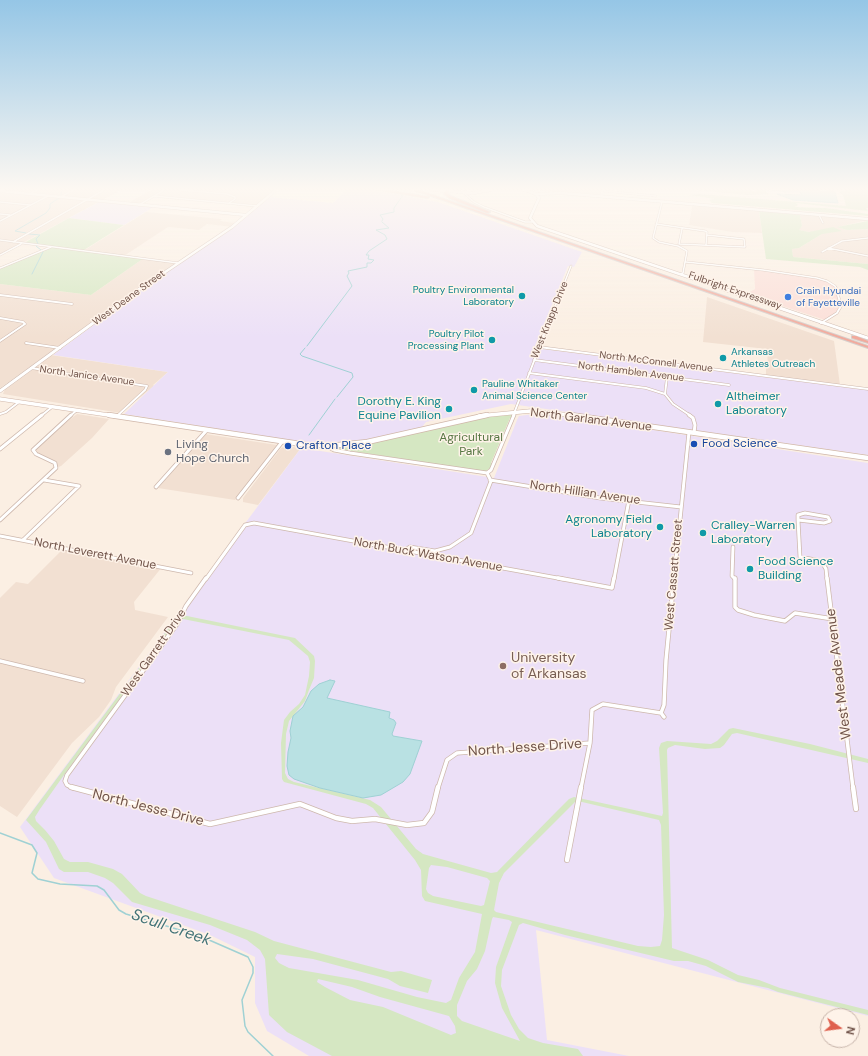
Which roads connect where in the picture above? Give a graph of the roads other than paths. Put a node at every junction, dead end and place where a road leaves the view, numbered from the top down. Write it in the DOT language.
graph roads {
  1 [pos="17,239"];
  2 [pos="213,239"];
  3 [pos="558,239"];
  4 [pos="566,239"];
  5 [pos="578,239"];
  6 [pos="654,239"];
  7 [pos="680,239"];
  8 [pos="707,239"];
  9 [pos="739,239"];
  10 [pos="857,239"];
  11 [pos="0,240"];
  12 [pos="13,242"];
  13 [pos="22,243"];
  14 [pos="706,245"];
  15 [pos="721,246"];
  16 [pos="53,247"];
  17 [pos="828,248"];
  18 [pos="721,250"];
  19 [pos="822,252"];
  20 [pos="0,255"];
  21 [pos="868,256"];
  22 [pos="686,262"];
  23 [pos="178,263"];
  24 [pos="571,266"];
  25 [pos="0,268"];
  26 [pos="681,274"];
  27 [pos="0,295"];
  28 [pos="72,304"];
  29 [pos="0,318"];
  30 [pos="821,323"];
  31 [pos="868,338"];
  32 [pos="0,341"];
  33 [pos="868,342"];
  34 [pos="26,343"];
  35 [pos="538,347"];
  36 [pos="868,347"];
  37 [pos="60,348"];
  38 [pos="534,360"];
  39 [pos="31,368"];
  40 [pos="529,373"];
  41 [pos="667,377"];
  42 [pos="729,385"];
  43 [pos="868,389"];
  44 [pos="0,391"];
  45 [pos="665,394"];
  46 [pos="0,398"];
  47 [pos="19,402"];
  48 [pos="52,408"];
  49 [pos="77,410"];
  50 [pos="515,412"];
  51 [pos="0,414"];
  52 [pos="116,416"];
  53 [pos="207,430"];
  54 [pos="692,433"];
  55 [pos="282,442"];
  56 [pos="0,443"];
  57 [pos="6,444"];
  58 [pos="327,446"];
  59 [pos="0,450"];
  60 [pos="868,458"];
  61 [pos="487,473"];
  62 [pos="44,480"];
  63 [pos="490,480"];
  64 [pos="156,487"];
  65 [pos="238,498"];
  66 [pos="629,500"];
  67 [pos="681,507"];
  68 [pos="0,520"];
  69 [pos="798,520"];
  70 [pos="245,525"];
  71 [pos="0,536"];
  72 [pos="24,540"];
  73 [pos="733,547"];
  74 [pos="403,551"];
  75 [pos="191,573"];
  76 [pos="833,619"];
  77 [pos="0,661"];
  78 [pos="83,681"];
  79 [pos="590,743"];
  80 [pos="65,781"];
  81 [pos="856,809"];
  82 [pos="567,860"];
  1 -- 12 [label="street"];
  2 -- 23 [label="street, West Deane Street"];
  3 -- 36 [label="highway, Fulbright Expressway"];
  4 -- 33 [label="highway, Fulbright Expressway"];
  5 -- 26 [label="street"];
  6 -- 22 [label="street"];
  7 -- 14 [label="street"];
  8 -- 14 [label="street"];
  9 -- 15 [label="street"];
  10 -- 17 [label="street"];
  11 -- 12 [label="street"];
  12 -- 13 [label="street"];
  13 -- 16 [label="street"];
  13 -- 20 [label="street"];
  14 -- 15 [label="street"];
  15 -- 18 [label="street"];
  16 -- 23 [label="street"];
  16 -- 25 [label="street"];
  17 -- 19 [label="street"];
  17 -- 21 [label="street"];
  22 -- 26 [label="street"];
  22 -- 30 [label="street"];
  23 -- 37 [label="street, West Deane Street"];
  24 -- 35 [label="street, West Knapp Drive"];
  26 -- 30 [label="street"];
  27 -- 28 [label="street"];
  29 -- 32 [label="street"];
  30 -- 31 [label="street"];
  34 -- 37 [label="street"];
  35 -- 38 [label="street, West Knapp Drive"];
  35 -- 43 [label="street, North McConnell Avenue"];
  37 -- 39 [label="street, West Deane Street"];
  38 -- 40 [label="street, West Knapp Drive"];
  38 -- 41 [label="street, North Hamblen Avenue"];
  39 -- 44 [label="street, West Deane Street"];
  39 -- 52 [label="street, North Janice Avenue"];
  40 -- 45 [label="street"];
  40 -- 50 [label="street, West Knapp Drive"];
  41 -- 42 [label="street, North Hamblen Avenue"];
  41 -- 45 [label="street"];
  45 -- 54 [label="street"];
  46 -- 47 [label="main road, North Garland Avenue"];
  46 -- 49 [label="main road, North Garland Avenue"];
  47 -- 48 [label="main road, North Garland Avenue"];
  47 -- 51 [label="street"];
  48 -- 49 [label="main road, North Garland Avenue"];
  48 -- 57 [label="street"];
  49 -- 52 [label="main road, North Garland Avenue"];
  49 -- 62 [label="street"];
  50 -- 54 [label="main road, North Garland Avenue"];
  50 -- 58 [label="main road, North Garland Avenue"];
  50 -- 61 [label="street, West Knapp Drive"];
  52 -- 53 [label="main road, North Garland Avenue"];
  53 -- 55 [label="main road, North Garland Avenue"];
  53 -- 64 [label="street"];
  54 -- 60 [label="main road, North Garland Avenue"];
  54 -- 67 [label="street, West Cassatt Street"];
  55 -- 58 [label="main road, North Garland Avenue"];
  55 -- 65 [label="street"];
  56 -- 57 [label="street"];
  57 -- 59 [label="street"];
  58 -- 61 [label="street"];
  61 -- 63 [label="street"];
  62 -- 68 [label="street"];
  62 -- 72 [label="street"];
  63 -- 66 [label="street, North Hillian Avenue"];
  63 -- 74 [label="street"];
  66 -- 67 [label="street, North Hillian Avenue"];
  66 -- 74 [label="street, North Buck Watson Avenue"];
  67 -- 79 [label="street, West Cassatt Street"];
  69 -- 69 [label="street"];
  69 -- 76 [label="street, West Meade Avenue"];
  70 -- 74 [label="street, North Buck Watson Avenue"];
  70 -- 80 [label="street, West Garrett Drive"];
  71 -- 72 [label="street, North Leverett Avenue"];
  72 -- 75 [label="street, North Leverett Avenue"];
  73 -- 76 [label="street"];
  76 -- 81 [label="street, West Meade Avenue"];
  77 -- 78 [label="street"];
  79 -- 80 [label="street, North Jesse Drive"];
  79 -- 82 [label="street"];
}
